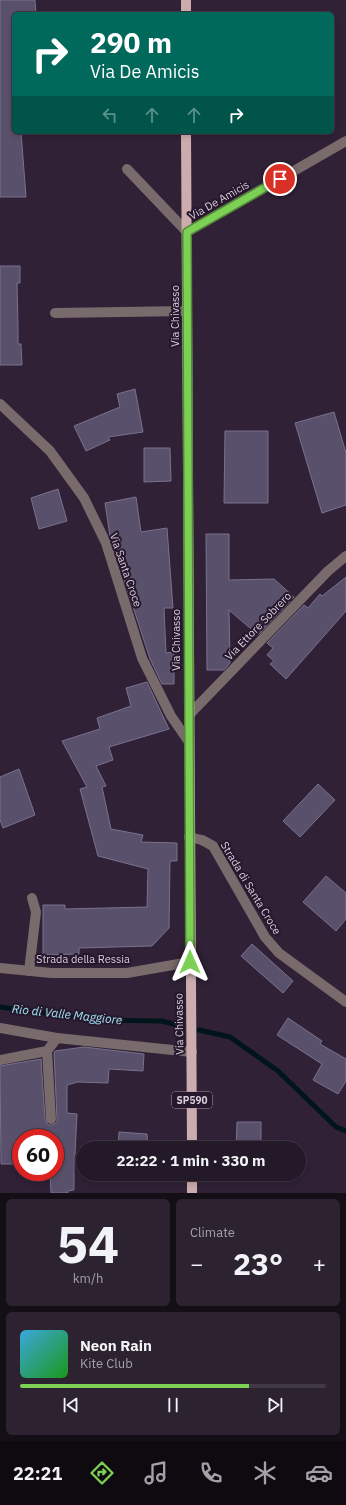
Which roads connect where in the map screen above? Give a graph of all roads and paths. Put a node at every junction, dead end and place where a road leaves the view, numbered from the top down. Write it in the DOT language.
graph roads {
  1 [pos="186,0"];
  2 [pos="186,12"];
  3 [pos="186,134"];
  4 [pos="346,141"];
  5 [pos="127,169"];
  6 [pos="187,232"];
  7 [pos="187,311"];
  8 [pos="55,313"];
  9 [pos="0,404"];
  10 [pos="346,556"];
  11 [pos="189,715"];
  12 [pos="189,742"];
  13 [pos="189,837"];
  14 [pos="32,898"];
  15 [pos="190,962"];
  16 [pos="0,968"];
  17 [pos="29,971"];
  18 [pos="346,1002"];
  19 [pos="0,1028"];
  20 [pos="57,1038"];
  21 [pos="47,1051"];
  22 [pos="192,1052"];
  23 [pos="0,1060"];
  24 [pos="50,1119"];
  25 [pos="192,1141"];
  26 [pos="192,1181"];
  27 [pos="192,1193"];
  1 -- 2 [label="main road"];
  3 -- 6 [label="main road, Via Chivasso / SP590"];
  4 -- 6 [label="street, Via De Amicis"];
  5 -- 6 [label="street"];
  6 -- 7 [label="main road, Via Chivasso / SP590"];
  7 -- 8 [label="street"];
  7 -- 11 [label="main road, Via Chivasso / SP590"];
  9 -- 12 [label="street, Via Santa Croce"];
  10 -- 11 [label="street, Via Ettore Sobrero"];
  11 -- 12 [label="main road, Via Chivasso / SP590"];
  12 -- 13 [label="main road, Via Chivasso / SP590"];
  13 -- 15 [label="main road, Via Chivasso / SP590"];
  13 -- 18 [label="street, Strada di Santa Croce"];
  14 -- 17 [label="street"];
  15 -- 17 [label="street, Strada della Ressia"];
  15 -- 22 [label="main road, Via Chivasso / SP590"];
  16 -- 17 [label="street, Strada della Ressia"];
  19 -- 20 [label="street"];
  20 -- 21 [label="street"];
  20 -- 22 [label="street"];
  21 -- 23 [label="street"];
  21 -- 24 [label="street"];
  22 -- 25 [label="main road, Via Chivasso / SP590"];
  26 -- 27 [label="main road"];
}
